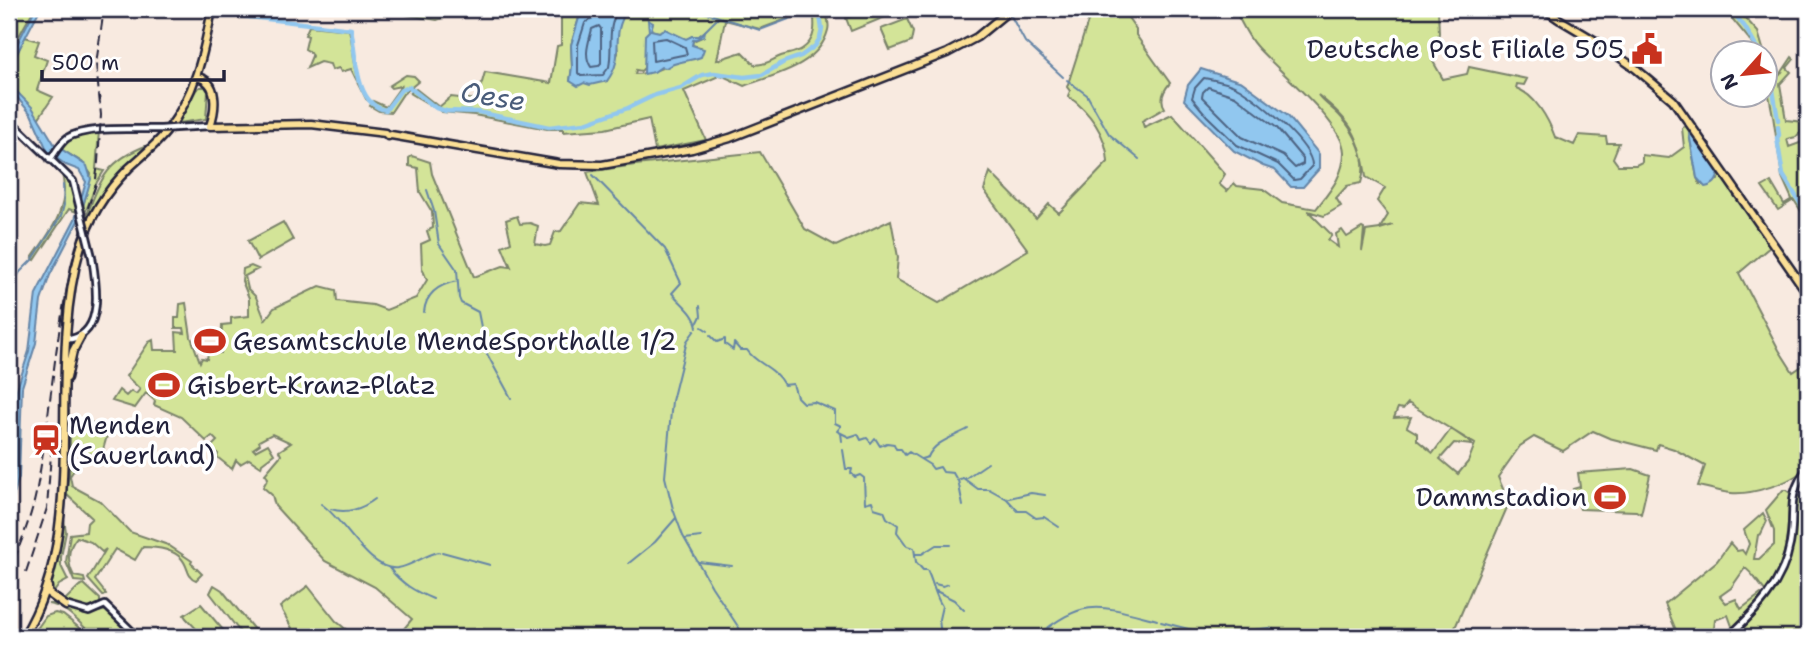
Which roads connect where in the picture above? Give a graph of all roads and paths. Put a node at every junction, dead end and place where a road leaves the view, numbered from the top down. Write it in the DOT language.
graph roads {
  1 [pos="1011,9"];
  2 [pos="1544,9"];
  3 [pos="212,13"];
  4 [pos="197,77"];
  5 [pos="205,84"];
  6 [pos="192,90"];
  7 [pos="213,115"];
  8 [pos="9,119"];
  9 [pos="222,125"];
  10 [pos="210,126"];
  11 [pos="51,158"];
  12 [pos="1808,294"];
  13 [pos="83,333"];
  14 [pos="65,335"];
  15 [pos="64,390"];
  16 [pos="1808,467"];
  17 [pos="48,585"];
  18 [pos="44,596"];
  19 [pos="58,602"];
  20 [pos="66,606"];
  21 [pos="38,608"];
  22 [pos="23,637"];
  23 [pos="138,637"];
  24 [pos="1728,637"];
  1 -- 9 [label="main road"];
  2 -- 12 [label="main road"];
  3 -- 4 [label="main road"];
  4 -- 5 [label="main road"];
  4 -- 6 [label="main road"];
  4 -- 7 [label="main road"];
  5 -- 6 [label="main road"];
  5 -- 10 [label="main road"];
  6 -- 14 [label="main road"];
  7 -- 9 [label="main road"];
  7 -- 10 [label="main road"];
  8 -- 11 [label="street"];
  9 -- 10 [label="main road"];
  10 -- 11 [label="street, bridge"];
  11 -- 13 [label="street, bridge"];
  13 -- 14 [label="street"];
  13 -- 15 [label="main road"];
  14 -- 15 [label="main road"];
  15 -- 17 [label="main road"];
  16 -- 24 [label="street"];
  17 -- 18 [label="main road"];
  17 -- 20 [label="main road"];
  18 -- 19 [label="street"];
  18 -- 21 [label="main road"];
  19 -- 20 [label="street"];
  19 -- 21 [label="main road"];
  20 -- 23 [label="street"];
  21 -- 22 [label="main road"];
}
